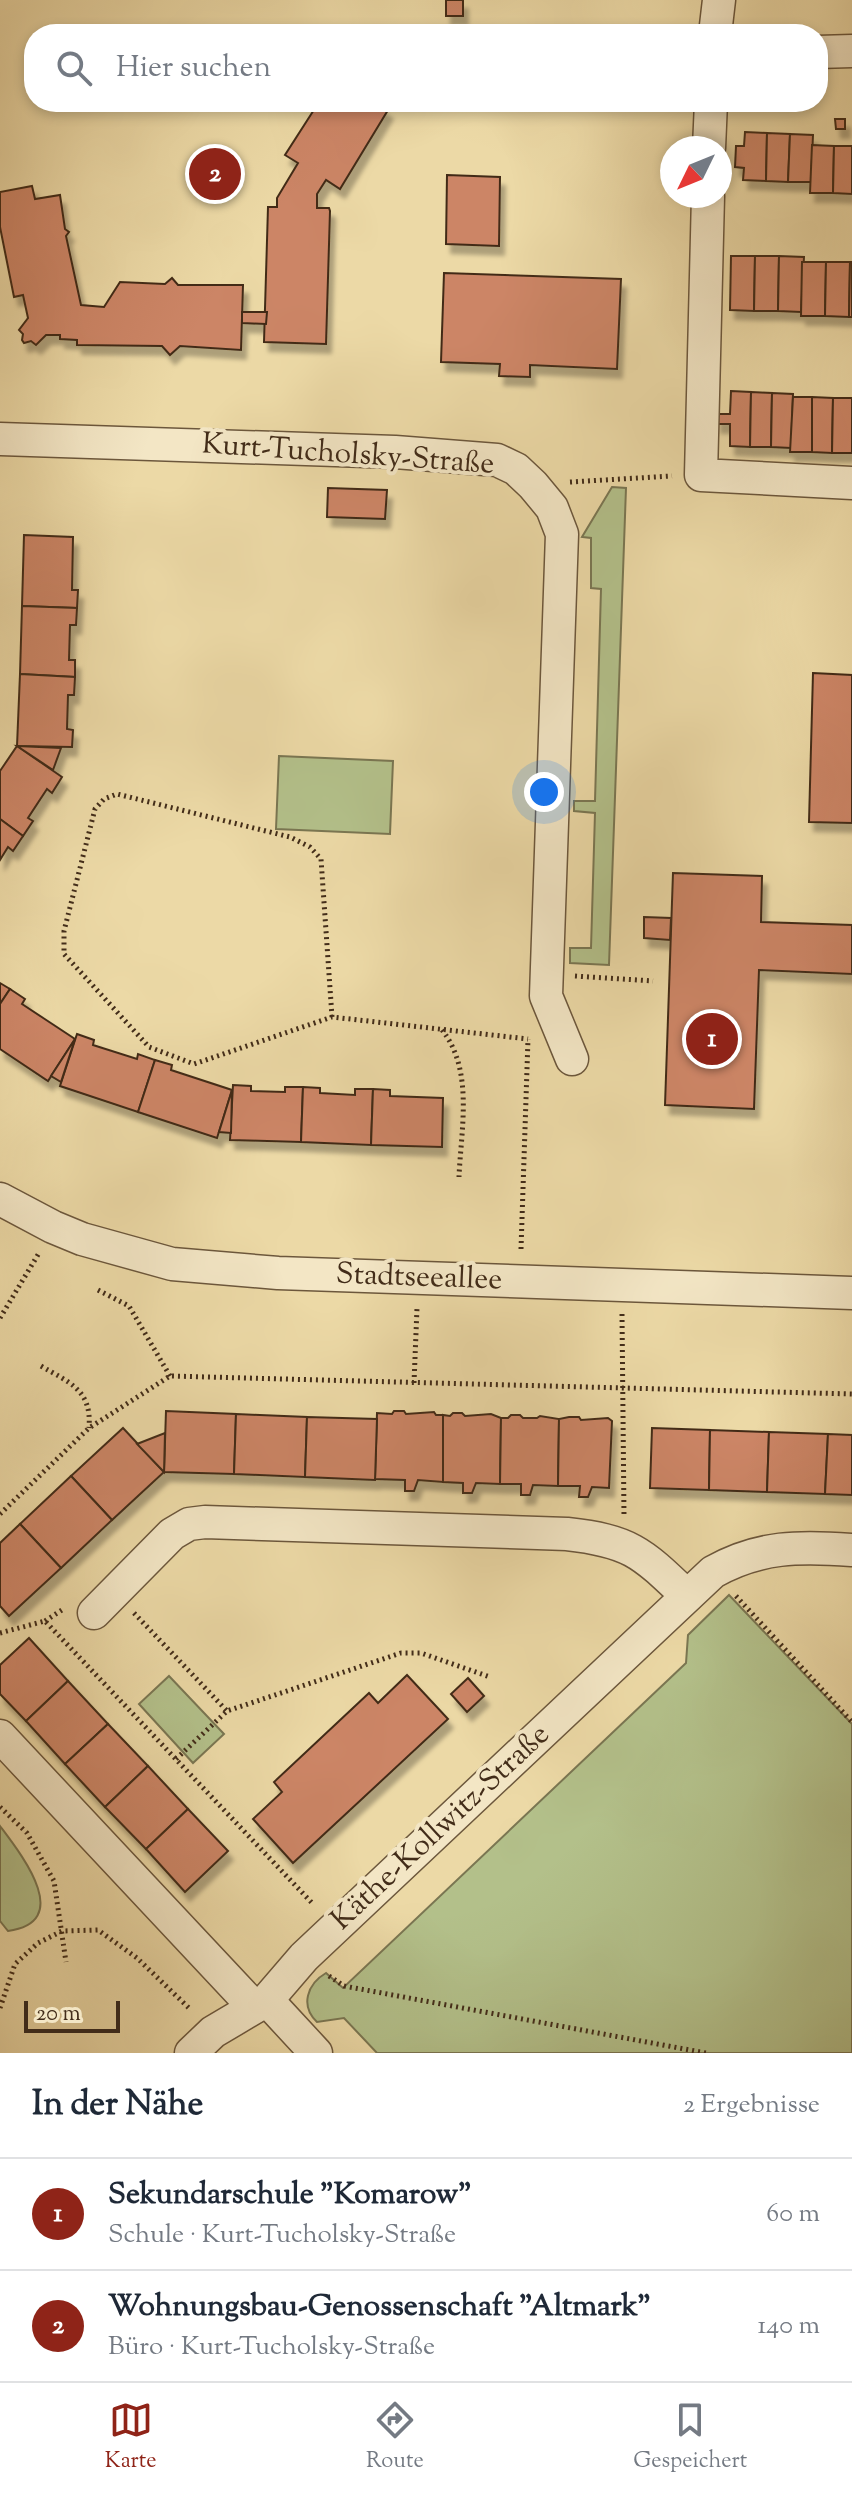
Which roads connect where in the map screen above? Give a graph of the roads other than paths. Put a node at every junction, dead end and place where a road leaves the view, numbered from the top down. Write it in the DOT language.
graph roads {
  1 [pos="719,0"];
  2 [pos="716,24"];
  3 [pos="852,51"];
  4 [pos="828,52"];
  5 [pos="711,112"];
  6 [pos="710,136"];
  7 [pos="708,208"];
  8 [pos="0,439"];
  9 [pos="852,483"];
  10 [pos="572,1059"];
  11 [pos="0,1199"];
  12 [pos="852,1293"];
  13 [pos="852,1550"];
  14 [pos="687,1596"];
  15 [pos="104,1603"];
  16 [pos="0,1736"];
  17 [pos="260,2004"];
  18 [pos="202,2042"];
  19 [pos="316,2053"];
  1 -- 2 [label="street"];
  3 -- 4 [label="street"];
  5 -- 6 [label="street"];
  7 -- 9 [label="street"];
  8 -- 10 [label="street, Kurt-Tucholsky-Straße"];
  11 -- 12 [label="street, Stadtseeallee"];
  13 -- 14 [label="street, Käthe-Kollwitz-Straße"];
  14 -- 15 [label="street"];
  14 -- 17 [label="street, Käthe-Kollwitz-Straße"];
  16 -- 17 [label="street"];
  17 -- 18 [label="street, Käthe-Kollwitz-Straße"];
  17 -- 19 [label="street"];
}
